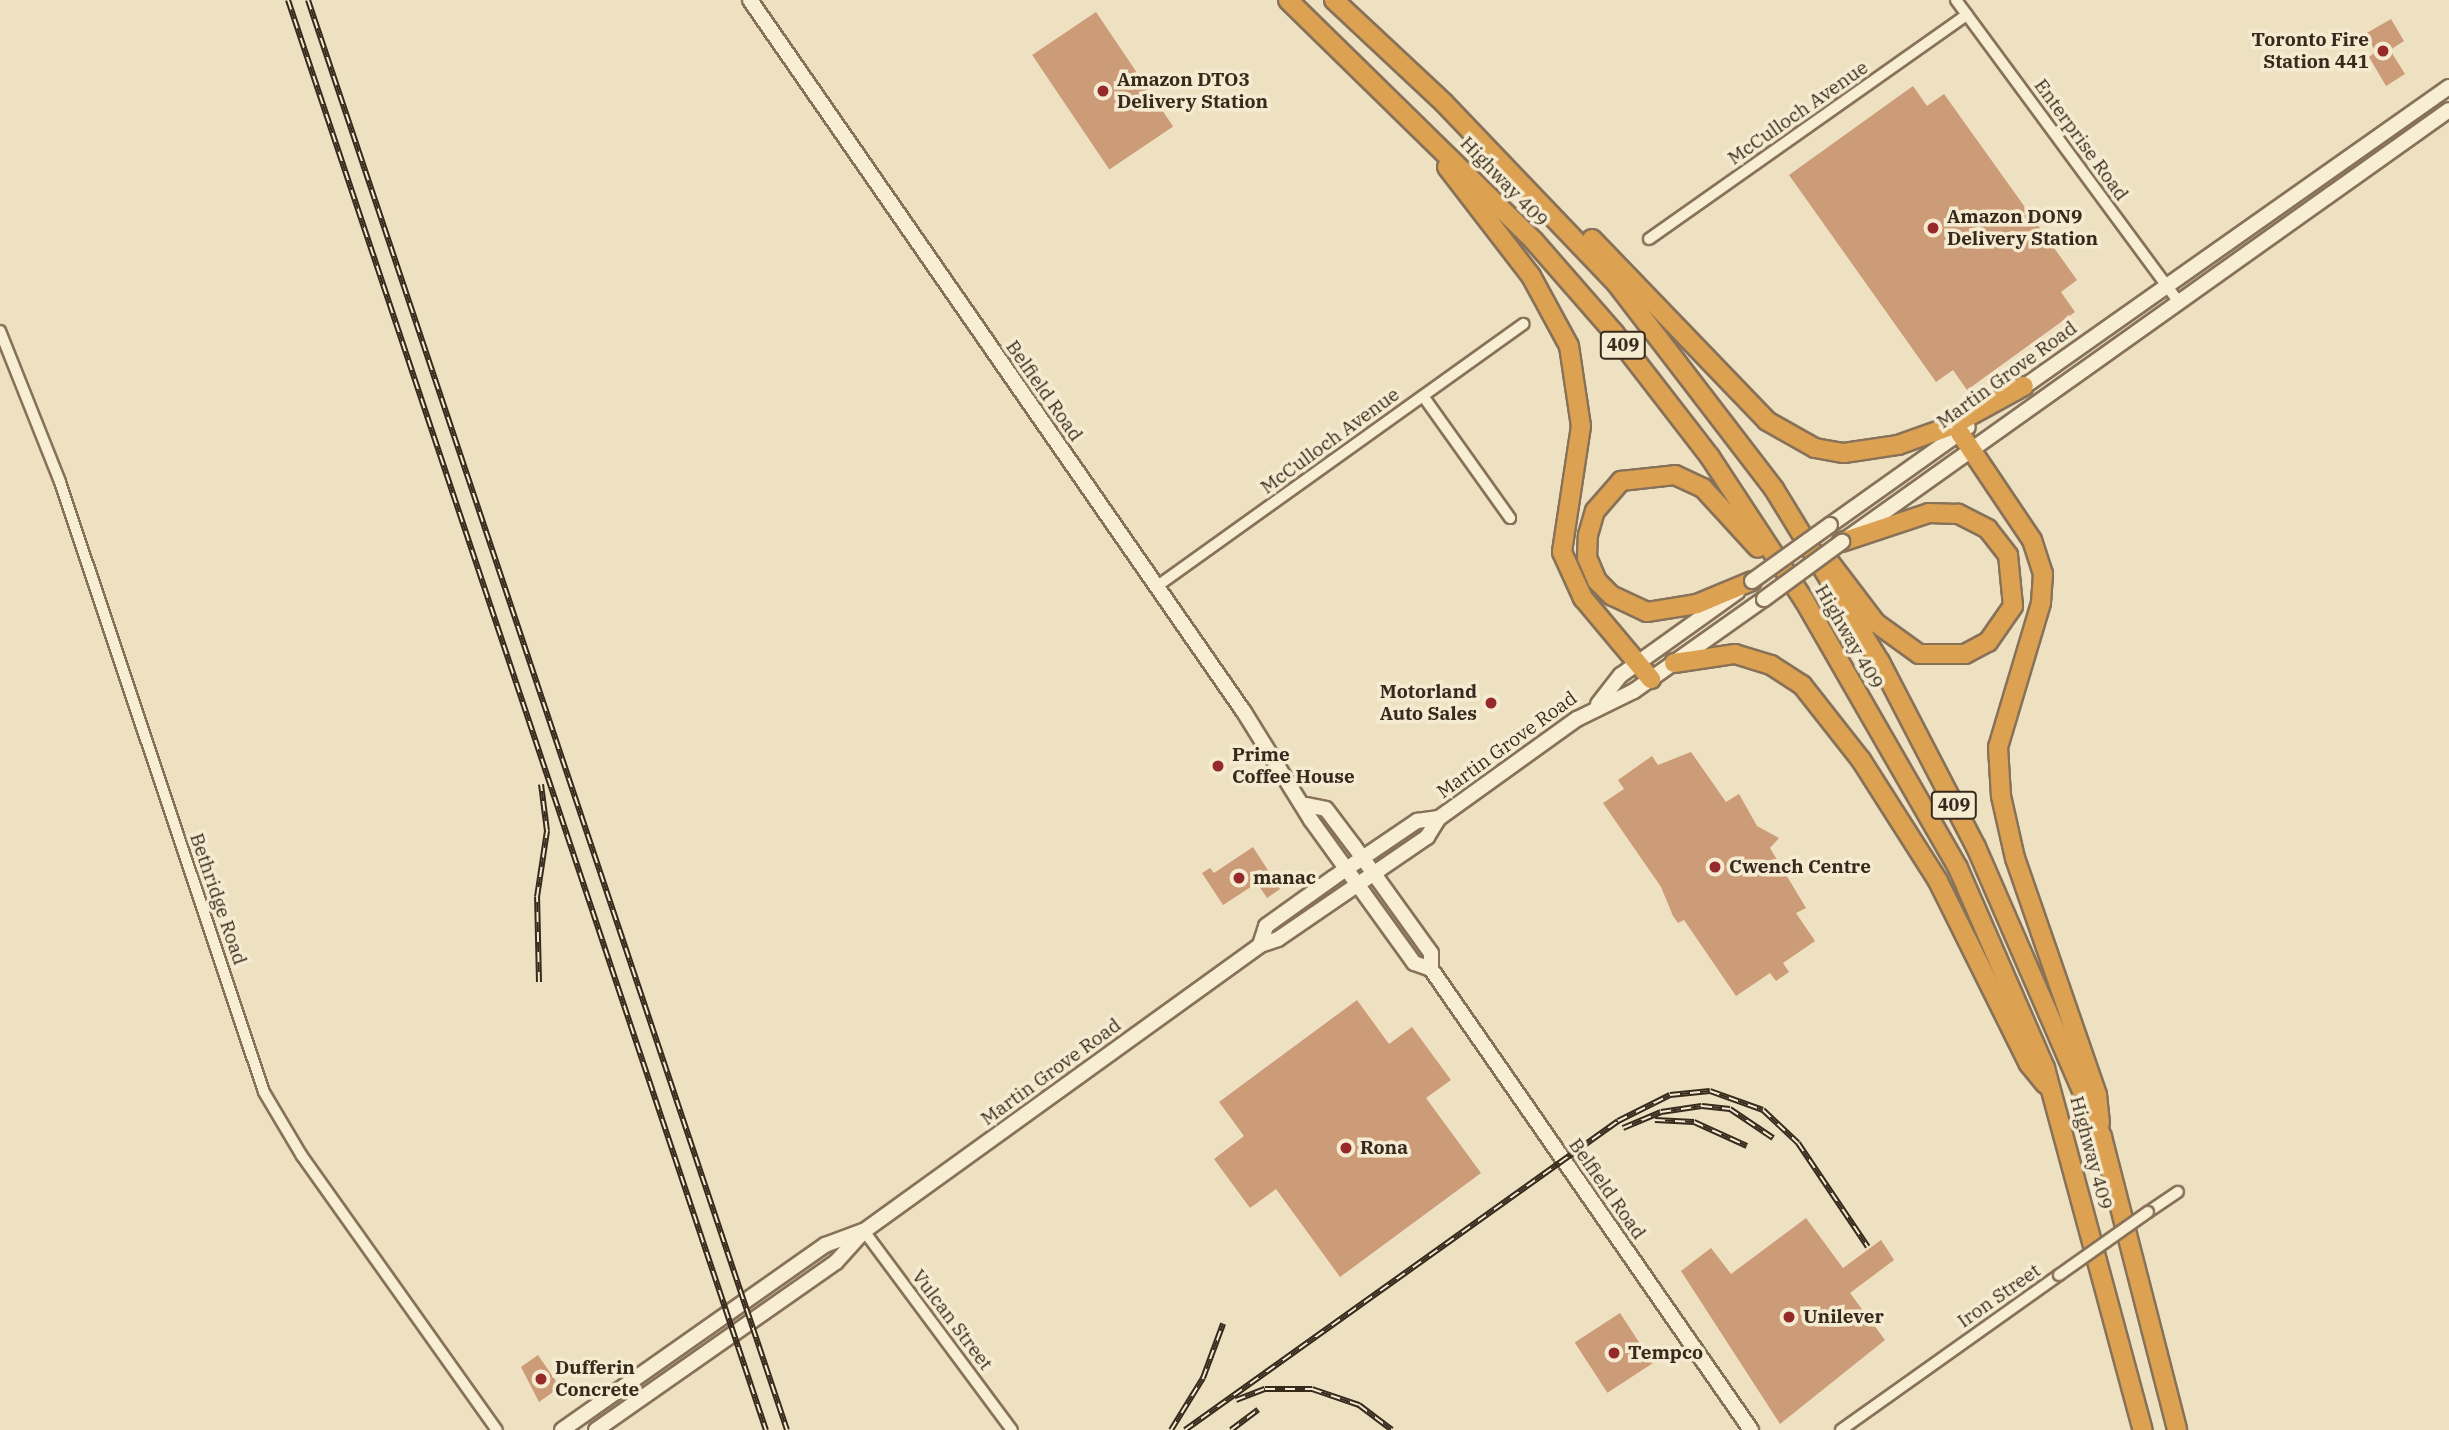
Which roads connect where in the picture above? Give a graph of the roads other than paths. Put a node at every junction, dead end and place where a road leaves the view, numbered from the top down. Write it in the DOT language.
graph roads {
  1 [pos="750,0"];
  2 [pos="1288,0"];
  3 [pos="1334,0"];
  4 [pos="1956,0"];
  5 [pos="1967,15"];
  6 [pos="2449,87"];
  7 [pos="1444,103"];
  8 [pos="2449,110"];
  9 [pos="1410,116"];
  10 [pos="1649,239"];
  11 [pos="2166,285"];
  12 [pos="2178,301"];
  13 [pos="1524,324"];
  14 [pos="0,331"];
  15 [pos="2024,386"];
  16 [pos="1423,396"];
  17 [pos="1965,440"];
  18 [pos="1774,489"];
  19 [pos="1510,518"];
  20 [pos="1842,542"];
  21 [pos="1752,581"];
  22 [pos="1156,587"];
  23 [pos="1804,600"];
  24 [pos="1639,663"];
  25 [pos="1674,663"];
  26 [pos="1651,680"];
  27 [pos="1598,704"];
  28 [pos="1307,805"];
  29 [pos="1439,818"];
  30 [pos="1362,857"];
  31 [pos="1346,869"];
  32 [pos="1374,873"];
  33 [pos="1358,884"];
  34 [pos="1259,945"];
  35 [pos="1431,970"];
  36 [pos="2054,1095"];
  37 [pos="2102,1137"];
  38 [pos="2178,1192"];
  39 [pos="864,1231"];
  40 [pos="497,1430"];
  41 [pos="562,1430"];
  42 [pos="596,1430"];
  43 [pos="1012,1430"];
  44 [pos="1751,1430"];
  45 [pos="1841,1430"];
  46 [pos="2143,1430"];
  47 [pos="2177,1430"];
  1 -- 22 [label="main road, Belfield Road"];
  2 -- 9 [label="highway, Highway 409 / 409"];
  3 -- 7 [label="highway, Highway 409 / 409"];
  4 -- 5 [label="street, Enterprise Road"];
  5 -- 10 [label="street, McCulloch Avenue"];
  5 -- 11 [label="street, Enterprise Road"];
  6 -- 11 [label="main road, Martin Grove Road"];
  7 -- 15 [label="highway"];
  7 -- 18 [label="highway, Highway 409 / 409"];
  8 -- 12 [label="main road, Martin Grove Road"];
  9 -- 23 [label="highway, Highway 409 / 409"];
  9 -- 24 [label="highway"];
  11 -- 12 [label="street, Enterprise Road"];
  11 -- 15 [label="main road, Martin Grove Road"];
  12 -- 17 [label="main road, Martin Grove Road"];
  13 -- 16 [label="street, McCulloch Avenue"];
  14 -- 40 [label="street, Bethridge Road"];
  15 -- 17 [label="main road, Martin Grove Road"];
  16 -- 19 [label="street"];
  16 -- 22 [label="street, McCulloch Avenue"];
  17 -- 20 [label="main road, Martin Grove Road"];
  17 -- 21 [label="main road, Martin Grove Road, bridge"];
  17 -- 37 [label="highway"];
  18 -- 20 [label="highway"];
  18 -- 37 [label="highway, Highway 409 / 409"];
  20 -- 25 [label="main road, Martin Grove Road, bridge"];
  21 -- 23 [label="highway"];
  21 -- 24 [label="main road, Martin Grove Road"];
  22 -- 28 [label="main road, Belfield Road"];
  23 -- 36 [label="highway, Highway 409 / 409"];
  24 -- 26 [label="highway"];
  24 -- 27 [label="main road, Martin Grove Road"];
  25 -- 26 [label="main road, Martin Grove Road"];
  25 -- 36 [label="highway"];
  26 -- 27 [label="main road, Martin Grove Road"];
  27 -- 29 [label="main road, Martin Grove Road"];
  28 -- 30 [label="main road, Belfield Road"];
  28 -- 31 [label="main road, Belfield Road"];
  29 -- 30 [label="main road, Martin Grove Road"];
  29 -- 32 [label="main road, Martin Grove Road"];
  30 -- 31 [label="main road, Martin Grove Road"];
  30 -- 32 [label="main road, Belfield Road"];
  31 -- 33 [label="main road, Belfield Road"];
  31 -- 34 [label="main road, Martin Grove Road"];
  32 -- 33 [label="main road, Martin Grove Road"];
  32 -- 35 [label="main road, Belfield Road"];
  33 -- 34 [label="main road, Martin Grove Road"];
  33 -- 35 [label="main road, Belfield Road"];
  34 -- 39 [label="main road, Martin Grove Road"];
  35 -- 44 [label="main road, Belfield Road"];
  36 -- 46 [label="highway, Highway 409 / 409"];
  37 -- 47 [label="highway, Highway 409 / 409"];
  38 -- 45 [label="street, Iron Street, bridge"];
  39 -- 41 [label="main road, Martin Grove Road"];
  39 -- 42 [label="main road, Martin Grove Road"];
  39 -- 43 [label="street, Vulcan Street"];
}
